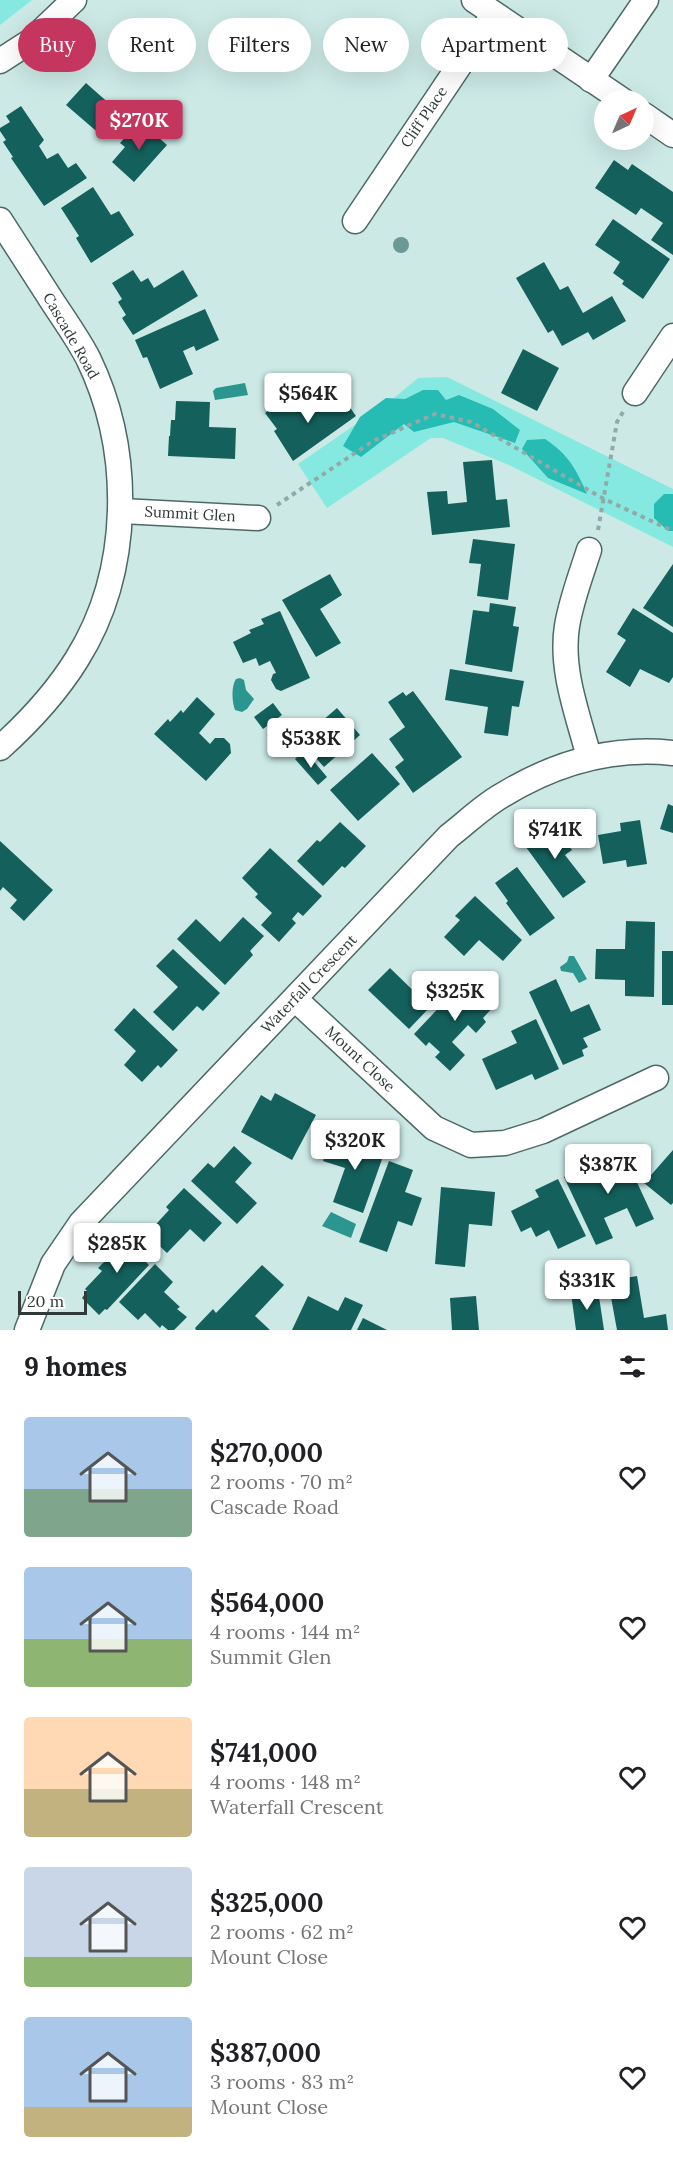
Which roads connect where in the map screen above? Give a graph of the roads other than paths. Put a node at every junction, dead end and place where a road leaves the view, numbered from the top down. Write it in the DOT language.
graph roads {
  1 [pos="74,0"];
  2 [pos="474,0"];
  3 [pos="646,0"];
  4 [pos="494,14"];
  5 [pos="0,61"];
  6 [pos="591,80"];
  7 [pos="606,90"];
  8 [pos="654,122"];
  9 [pos="673,135"];
  10 [pos="0,220"];
  11 [pos="355,221"];
  12 [pos="673,336"];
  13 [pos="635,393"];
  14 [pos="122,511"];
  15 [pos="258,518"];
  16 [pos="589,550"];
  17 [pos="0,748"];
  18 [pos="673,753"];
  19 [pos="589,757"];
  20 [pos="295,999"];
  21 [pos="656,1078"];
  22 [pos="27,1330"];
  1 -- 5 [label="street"];
  2 -- 4 [label="street"];
  3 -- 6 [label="street"];
  4 -- 6 [label="street"];
  4 -- 11 [label="street, Cliff Place"];
  6 -- 7 [label="street"];
  8 -- 9 [label="street"];
  10 -- 14 [label="street, Cascade Road"];
  12 -- 13 [label="street"];
  14 -- 15 [label="street, Summit Glen"];
  14 -- 17 [label="street, Cascade Road"];
  16 -- 19 [label="street"];
  18 -- 19 [label="street, Waterfall Crescent"];
  19 -- 20 [label="street, Waterfall Crescent"];
  20 -- 21 [label="street, Mount Close"];
  20 -- 22 [label="street, Waterfall Crescent"];
}
